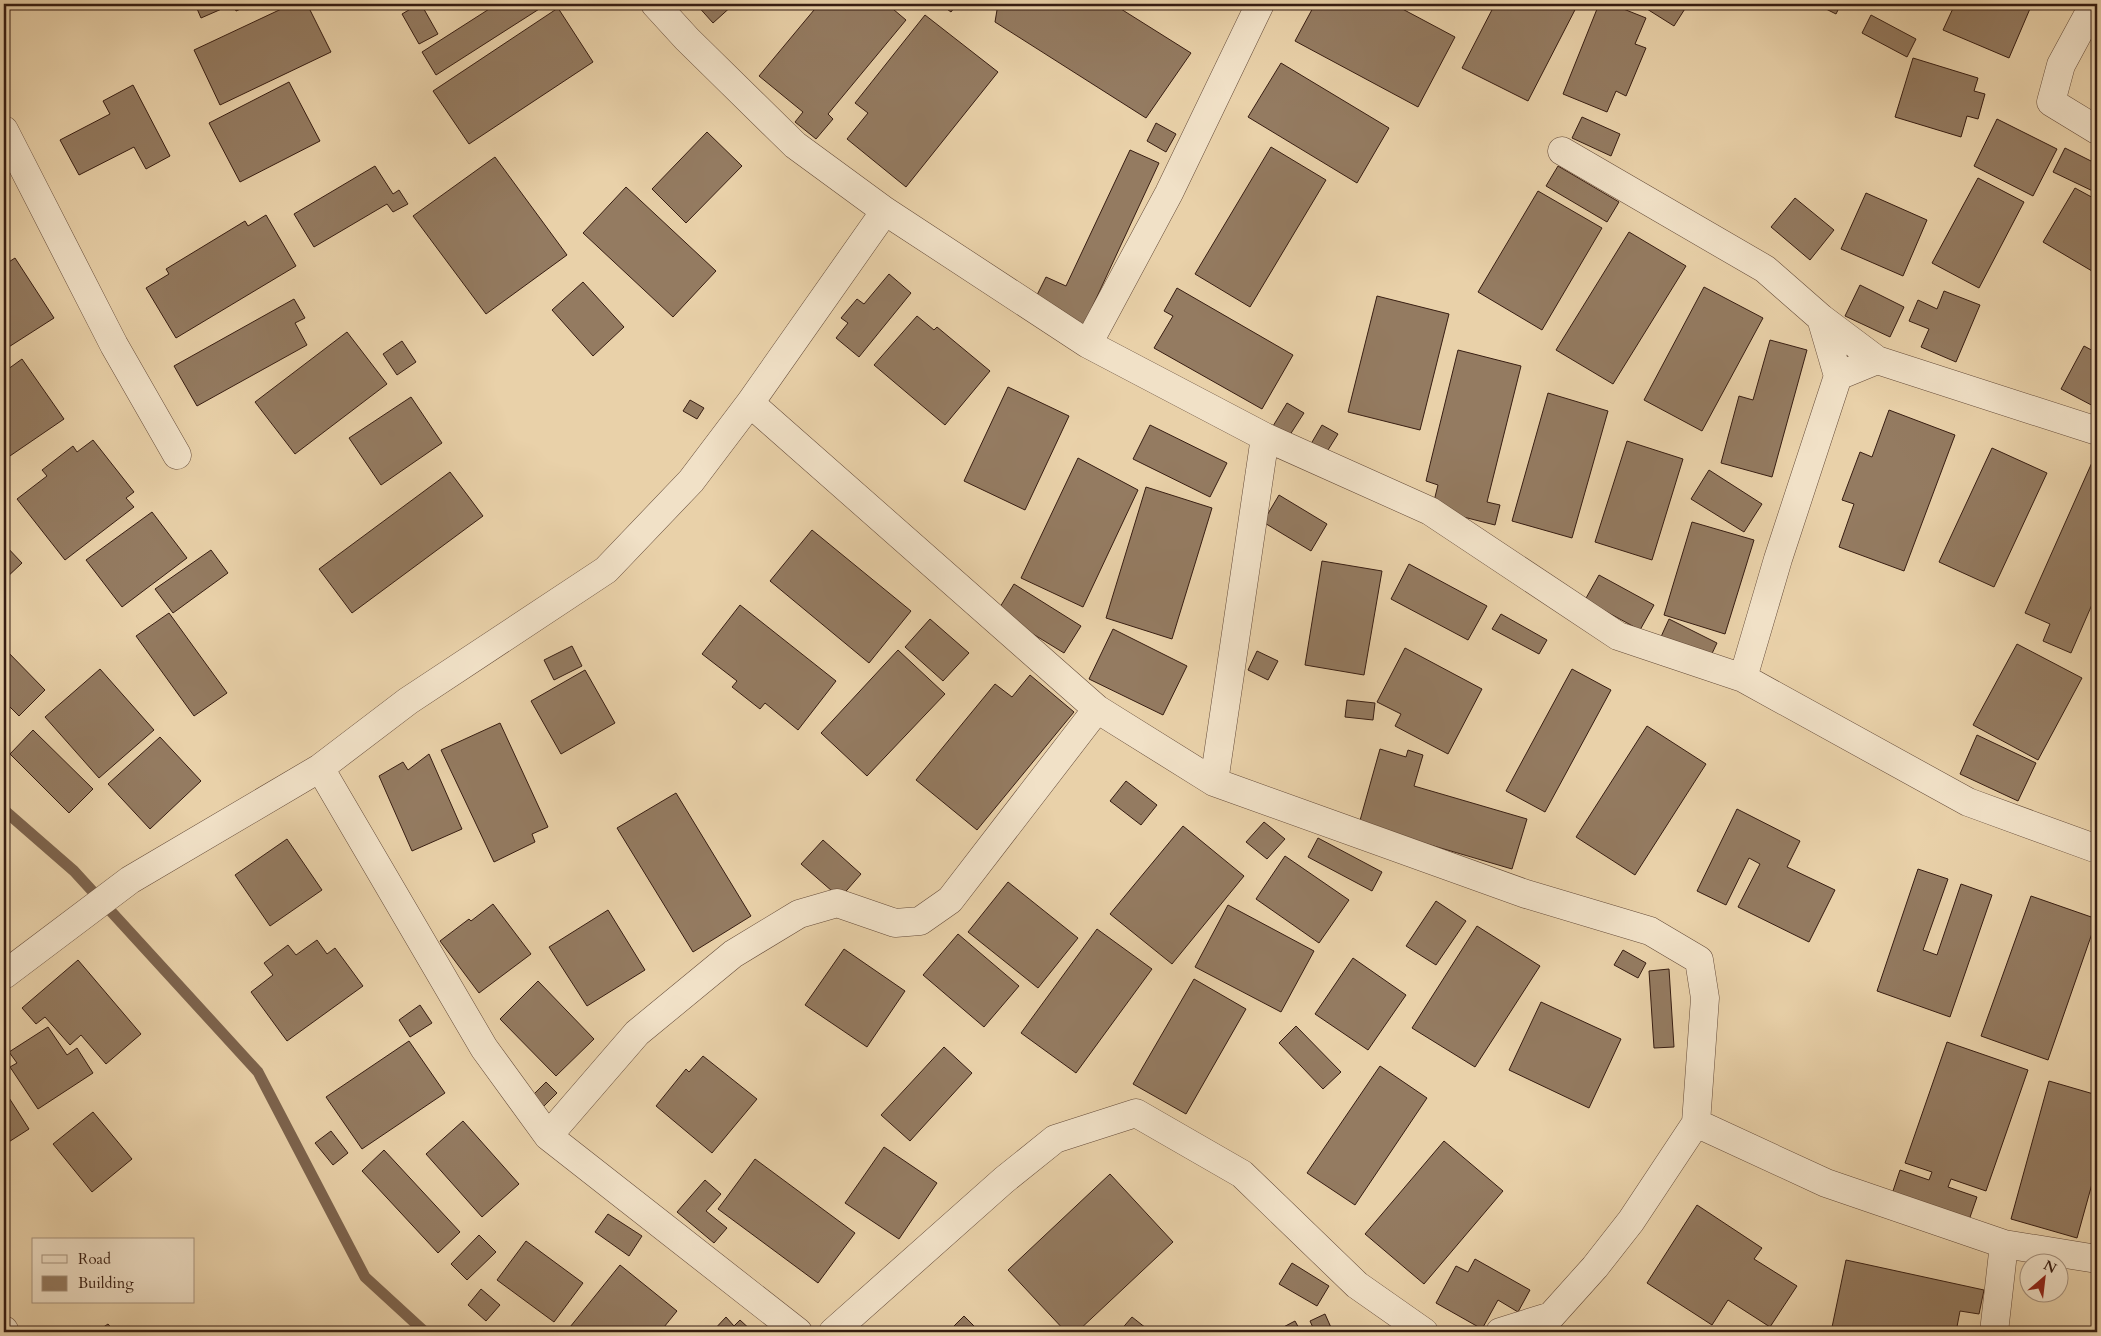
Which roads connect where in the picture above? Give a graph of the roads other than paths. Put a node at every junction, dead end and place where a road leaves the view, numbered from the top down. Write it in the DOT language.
graph roads {
  1 [pos="656,4"];
  2 [pos="1260,4"];
  3 [pos="2094,4"];
  4 [pos="4,130"];
  5 [pos="2097,130"];
  6 [pos="1562,151"];
  7 [pos="885,212"];
  8 [pos="1821,318"];
  9 [pos="1088,344"];
  10 [pos="1877,360"];
  11 [pos="1838,376"];
  12 [pos="750,403"];
  13 [pos="2097,431"];
  14 [pos="1265,437"];
  15 [pos="177,454"];
  16 [pos="1743,678"];
  17 [pos="1097,709"];
  18 [pos="320,768"];
  19 [pos="1214,782"];
  20 [pos="2097,849"];
  21 [pos="4,975"];
  22 [pos="1696,1122"];
  23 [pos="548,1136"];
  24 [pos="2004,1244"];
  25 [pos="2097,1259"];
  26 [pos="798,1332"];
  27 [pos="833,1332"];
  28 [pos="1424,1332"];
  29 [pos="1500,1332"];
  30 [pos="1994,1332"];
  1 -- 7 [label="street"];
  2 -- 9 [label="street"];
  3 -- 5 [label="street"];
  4 -- 15 [label="street"];
  6 -- 8 [label="street"];
  7 -- 9 [label="street"];
  7 -- 12 [label="street"];
  8 -- 10 [label="street"];
  8 -- 11 [label="street"];
  9 -- 14 [label="street"];
  10 -- 11 [label="street"];
  10 -- 13 [label="street"];
  11 -- 16 [label="street"];
  12 -- 17 [label="street"];
  12 -- 18 [label="street"];
  14 -- 16 [label="street"];
  14 -- 19 [label="street"];
  16 -- 20 [label="street"];
  17 -- 19 [label="street"];
  17 -- 23 [label="street"];
  18 -- 21 [label="street"];
  18 -- 23 [label="street"];
  19 -- 22 [label="street"];
  22 -- 24 [label="street"];
  22 -- 29 [label="street"];
  23 -- 26 [label="street"];
  24 -- 25 [label="street"];
  24 -- 30 [label="street"];
  27 -- 28 [label="street"];
}
